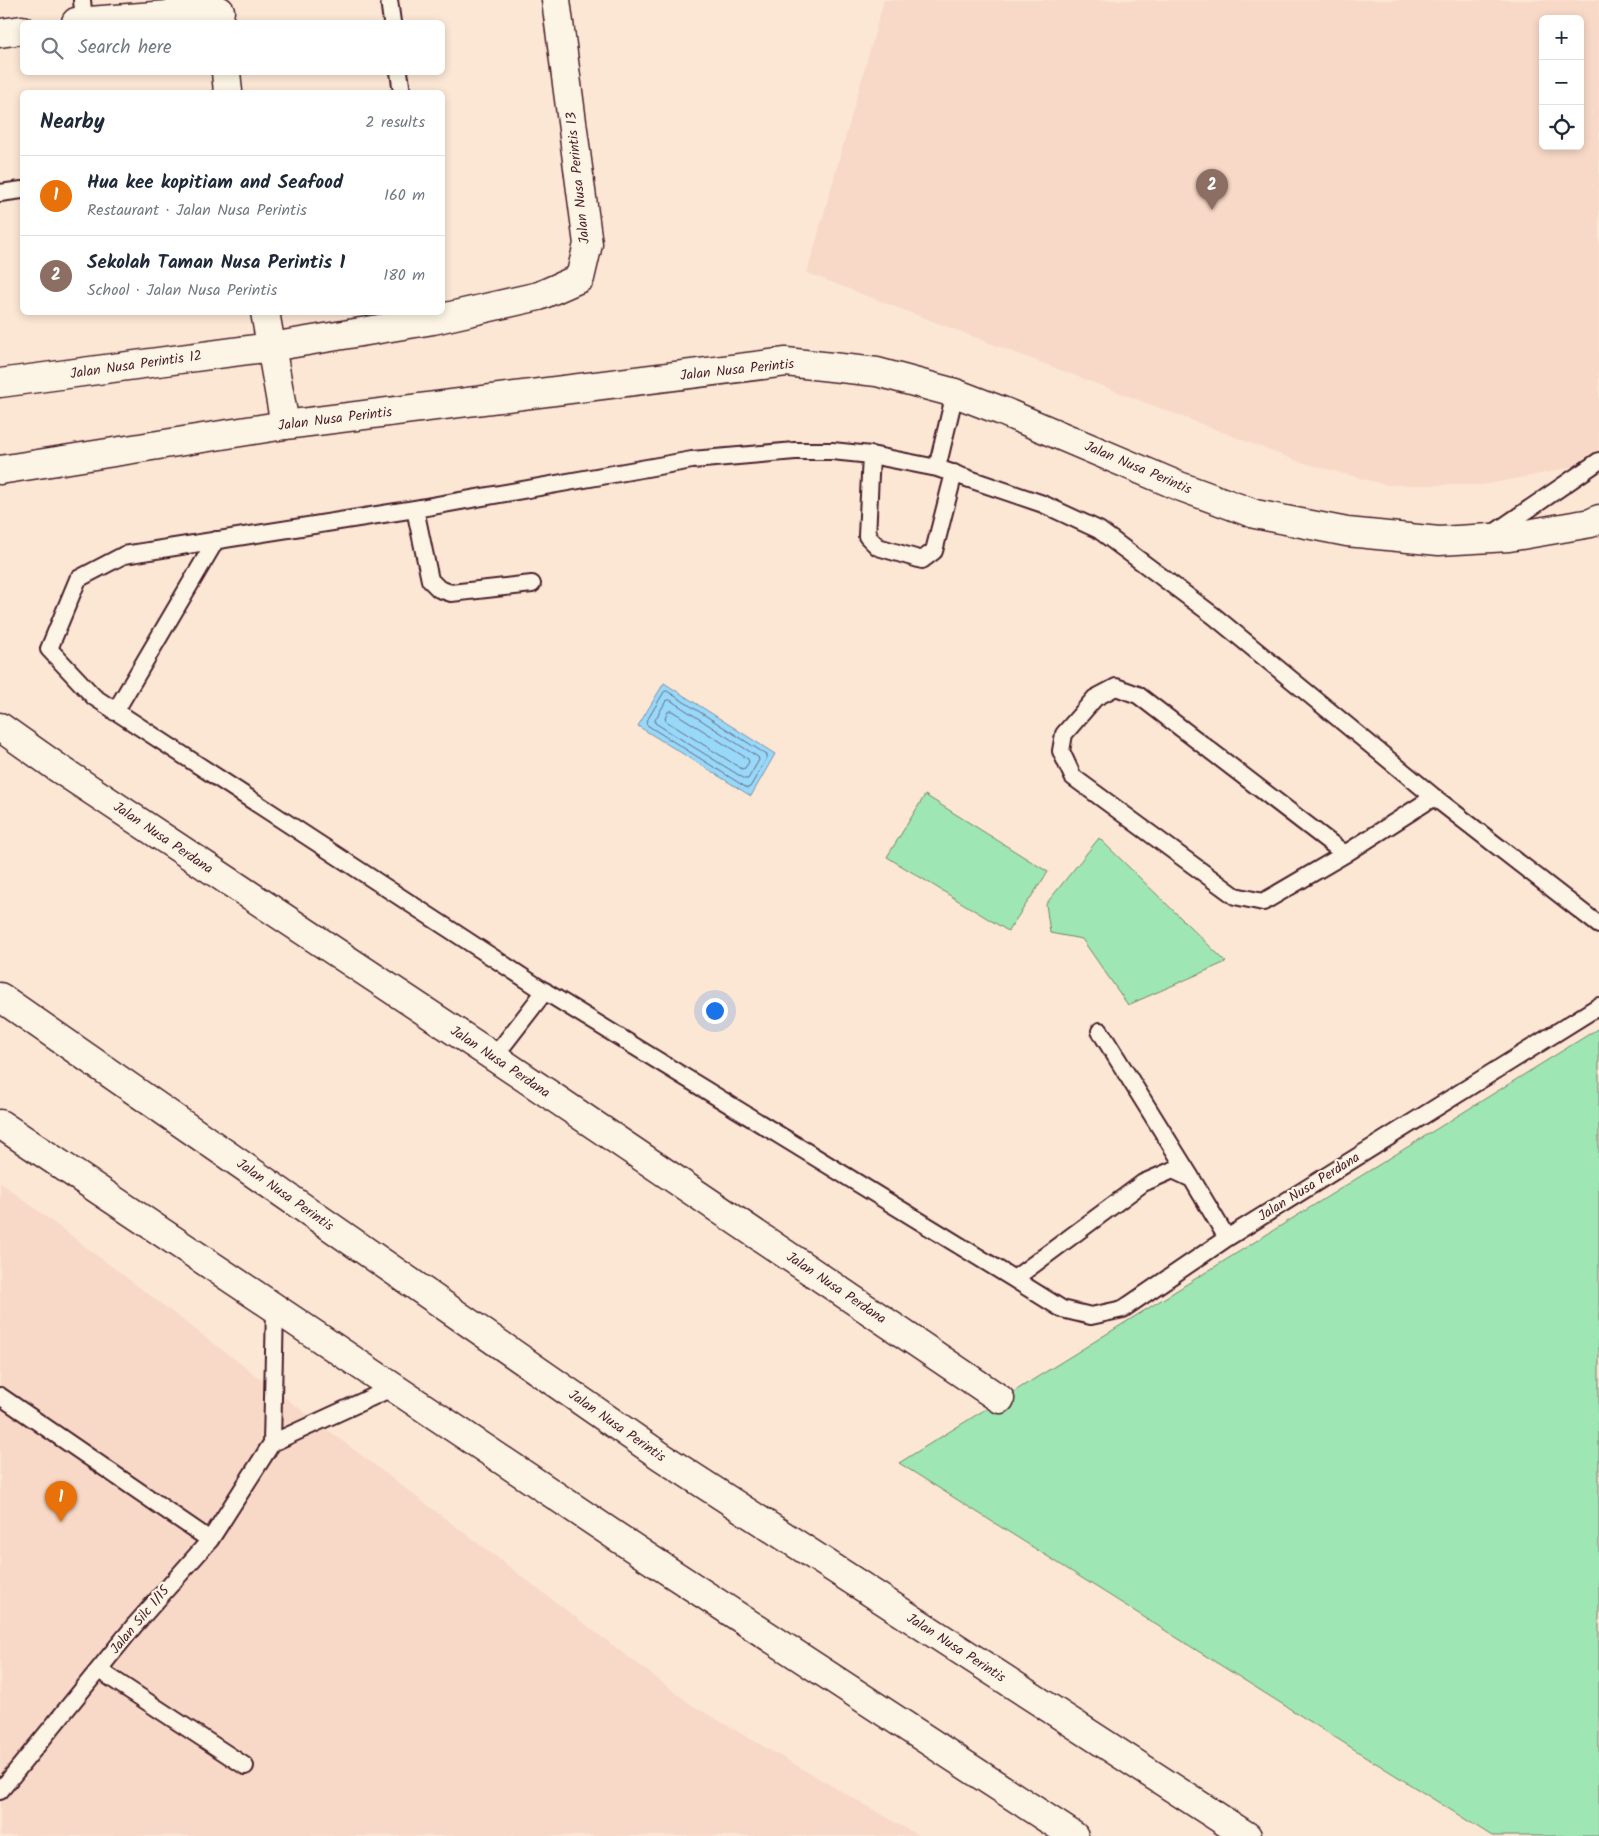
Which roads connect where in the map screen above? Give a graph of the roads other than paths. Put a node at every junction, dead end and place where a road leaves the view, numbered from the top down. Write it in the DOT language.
graph roads {
  1 [pos="389,0"];
  2 [pos="556,0"];
  3 [pos="220,11"];
  4 [pos="81,15"];
  5 [pos="392,20"];
  6 [pos="20,30"];
  7 [pos="0,34"];
  8 [pos="226,75"];
  9 [pos="399,75"];
  10 [pos="228,90"];
  11 [pos="402,90"];
  12 [pos="20,190"];
  13 [pos="0,193"];
  14 [pos="445,314"];
  15 [pos="266,315"];
  16 [pos="433,316"];
  17 [pos="271,346"];
  18 [pos="0,382"];
  19 [pos="955,393"];
  20 [pos="285,424"];
  21 [pos="871,455"];
  22 [pos="1599,461"];
  23 [pos="937,468"];
  24 [pos="0,470"];
  25 [pos="954,473"];
  26 [pos="415,509"];
  27 [pos="1599,519"];
  28 [pos="1488,538"];
  29 [pos="216,540"];
  30 [pos="532,584"];
  31 [pos="115,712"];
  32 [pos="0,726"];
  33 [pos="1434,797"];
  34 [pos="1345,854"];
  35 [pos="1599,925"];
  36 [pos="545,991"];
  37 [pos="0,997"];
  38 [pos="1599,1006"];
  39 [pos="1100,1032"];
  40 [pos="494,1057"];
  41 [pos="0,1124"];
  42 [pos="1192,1179"];
  43 [pos="1227,1238"];
  44 [pos="1014,1278"];
  45 [pos="275,1308"];
  46 [pos="394,1387"];
  47 [pos="0,1396"];
  48 [pos="1000,1399"];
  49 [pos="272,1443"];
  50 [pos="210,1540"];
  51 [pos="99,1670"];
  52 [pos="244,1766"];
  53 [pos="0,1791"];
  54 [pos="1074,1836"];
  55 [pos="1247,1836"];
  1 -- 5 [label="lane"];
  2 -- 14 [label="street, Jalan Nusa Perintis 13"];
  3 -- 4 [label="street"];
  6 -- 7 [label="street"];
  8 -- 10 [label="street"];
  9 -- 11 [label="lane"];
  12 -- 13 [label="lane"];
  15 -- 17 [label="street"];
  16 -- 17 [label="street, Jalan Nusa Perintis 13"];
  17 -- 18 [label="street, Jalan Nusa Perintis 12"];
  17 -- 20 [label="street"];
  19 -- 20 [label="street, Jalan Nusa Perintis"];
  19 -- 23 [label="lane"];
  19 -- 28 [label="street, Jalan Nusa Perintis"];
  20 -- 24 [label="street, Jalan Nusa Perintis"];
  21 -- 23 [label="lane"];
  21 -- 25 [label="lane"];
  21 -- 26 [label="lane"];
  22 -- 28 [label="lane"];
  23 -- 25 [label="lane"];
  25 -- 33 [label="lane"];
  26 -- 29 [label="lane"];
  26 -- 30 [label="lane"];
  27 -- 28 [label="street, Jalan Nusa Perintis"];
  29 -- 31 [label="lane"];
  29 -- 31 [label="lane, Jalan Nusa Perdana"];
  31 -- 36 [label="lane, Jalan Nusa Perdana"];
  32 -- 40 [label="street, Jalan Nusa Perdana"];
  33 -- 34 [label="lane"];
  33 -- 35 [label="lane"];
  34 -- 34 [label="lane"];
  36 -- 40 [label="lane"];
  36 -- 44 [label="lane, Jalan Nusa Perdana"];
  37 -- 55 [label="street, Jalan Nusa Perintis"];
  38 -- 43 [label="lane, Jalan Nusa Perdana"];
  39 -- 42 [label="lane"];
  40 -- 48 [label="street, Jalan Nusa Perdana"];
  41 -- 45 [label="street"];
  42 -- 43 [label="lane"];
  42 -- 44 [label="lane"];
  43 -- 44 [label="lane, Jalan Nusa Perdana"];
  45 -- 46 [label="street"];
  45 -- 49 [label="lane"];
  46 -- 49 [label="lane"];
  46 -- 54 [label="street"];
  47 -- 50 [label="lane"];
  49 -- 50 [label="lane, Jalan Silc 1/15"];
  50 -- 51 [label="lane, Jalan Silc 1/15"];
  51 -- 52 [label="lane"];
  51 -- 53 [label="lane, Jalan Silc 1/15"];
}
